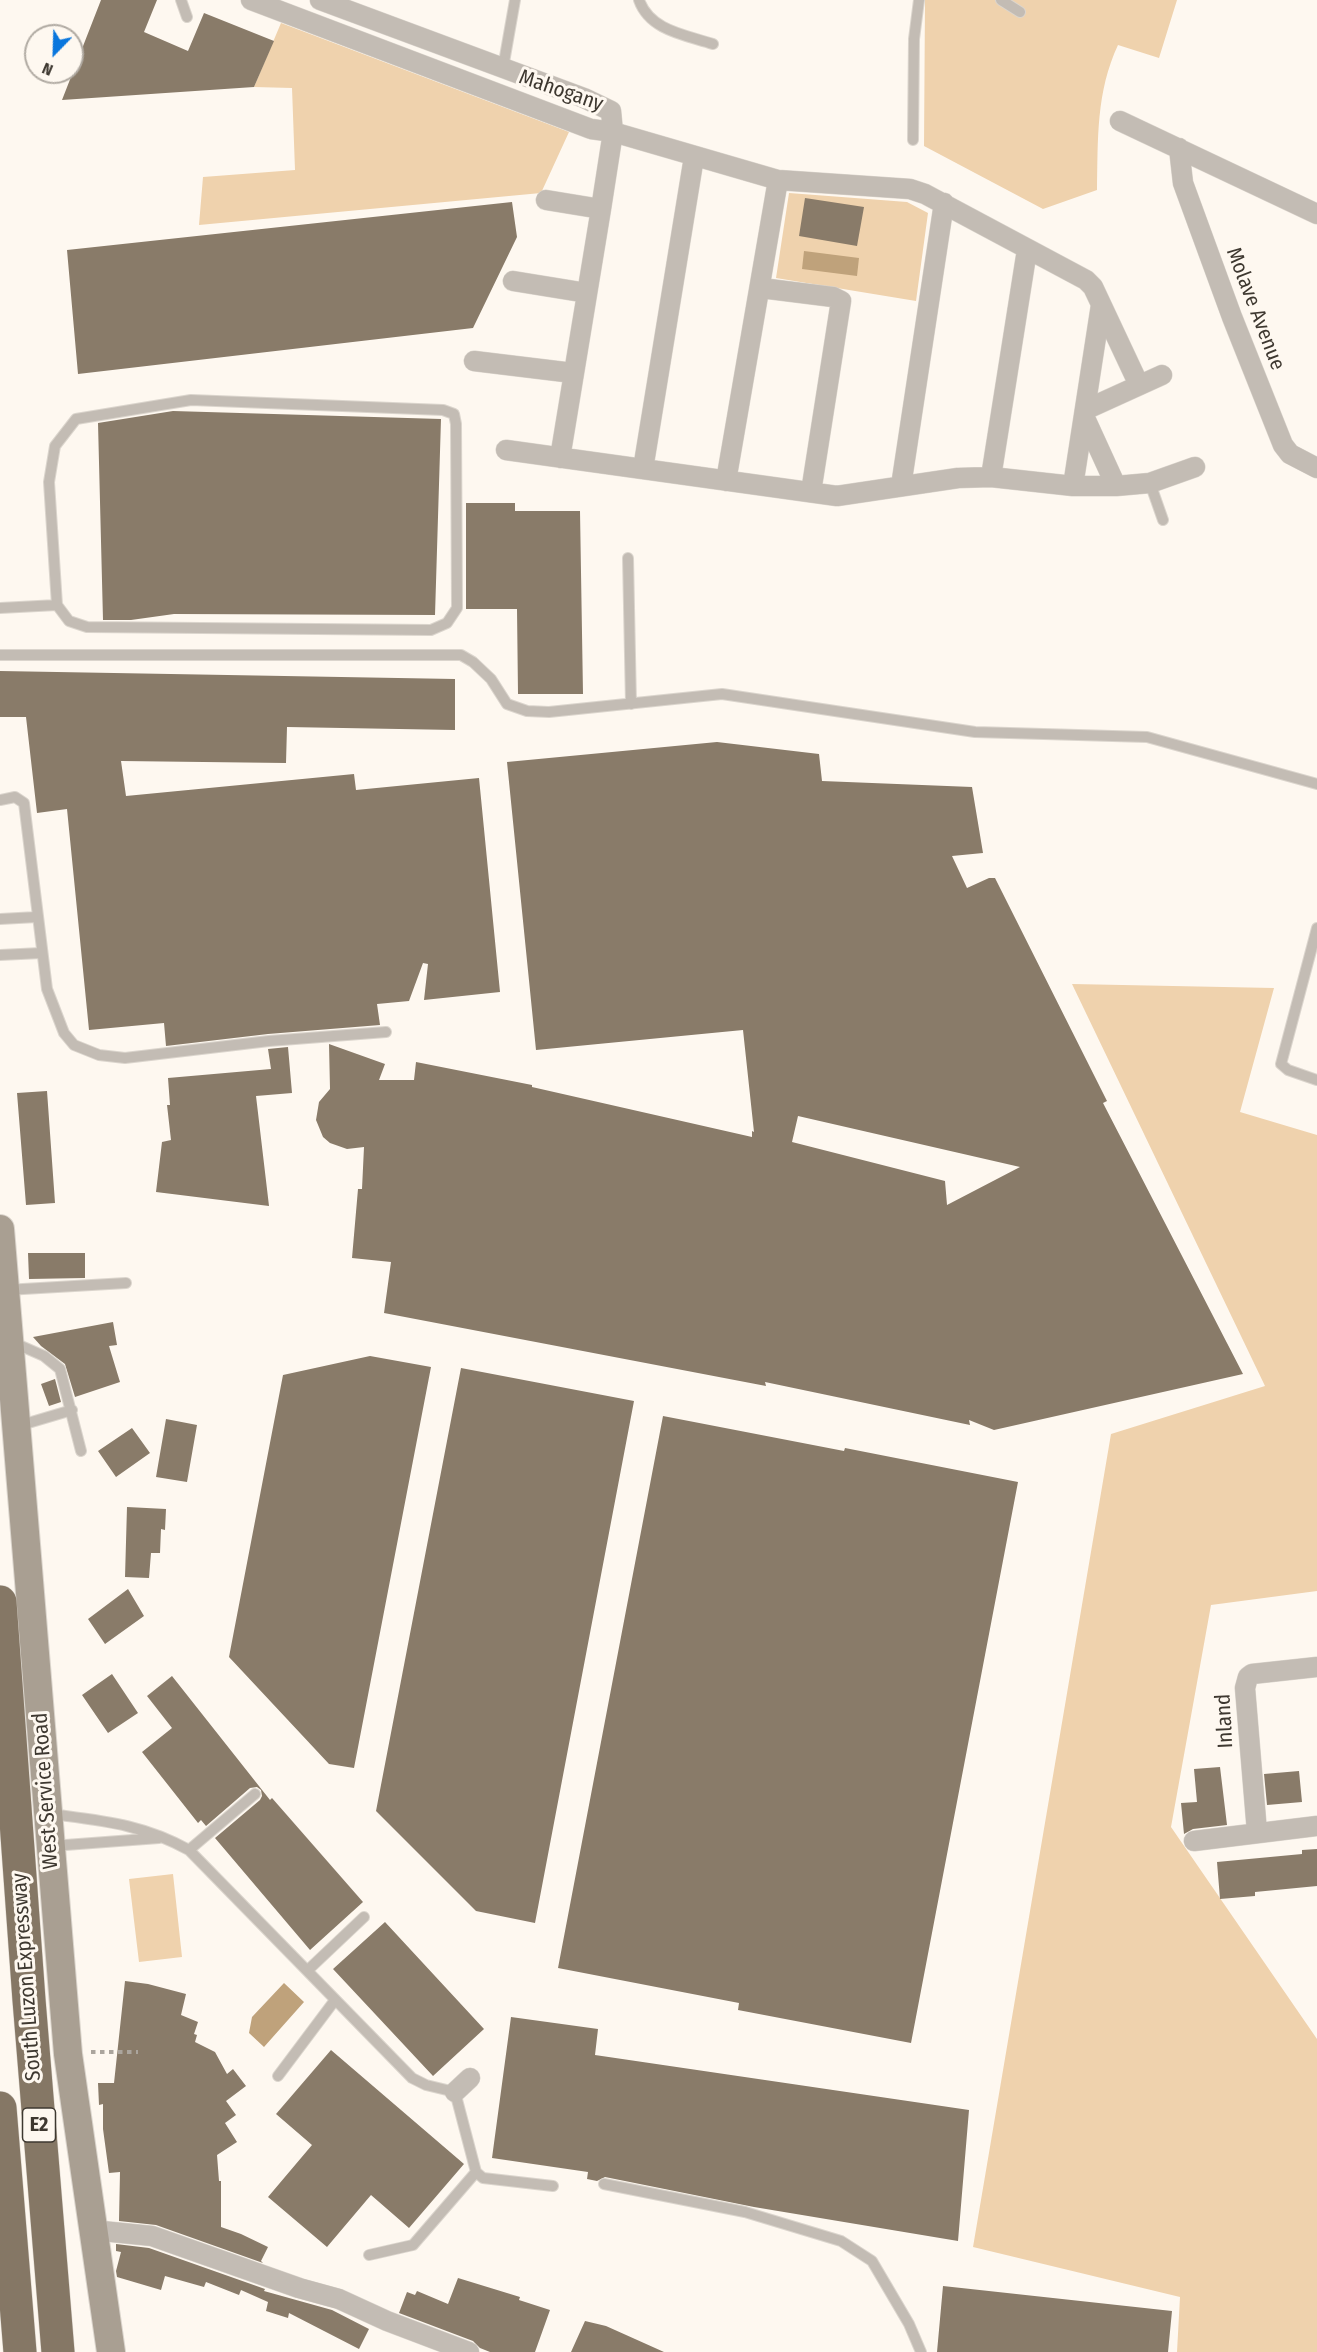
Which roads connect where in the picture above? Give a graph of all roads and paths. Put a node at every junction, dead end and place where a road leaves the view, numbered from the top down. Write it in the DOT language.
graph roads {
  1 [pos="181,0"];
  2 [pos="251,0"];
  3 [pos="320,0"];
  4 [pos="515,0"];
  5 [pos="639,0"];
  6 [pos="919,0"];
  7 [pos="1001,0"];
  8 [pos="1020,12"];
  9 [pos="187,17"];
  10 [pos="713,44"];
  11 [pos="503,68"];
  12 [pos="543,83"];
  13 [pos="533,107"];
  14 [pos="1120,121"];
  15 [pos="613,132"];
  16 [pos="913,140"];
  17 [pos="1179,148"];
  18 [pos="694,157"];
  19 [pos="778,180"];
  20 [pos="546,201"];
  21 [pos="944,203"];
  22 [pos="601,209"];
  23 [pos="1317,214"];
  24 [pos="1027,250"];
  25 [pos="513,281"];
  26 [pos="761,288"];
  27 [pos="587,292"];
  28 [pos="1101,304"];
  29 [pos="474,361"];
  30 [pos="573,373"];
  31 [pos="1162,375"];
  32 [pos="1138,385"];
  33 [pos="1084,413"];
  34 [pos="506,450"];
  35 [pos="560,458"];
  36 [pos="1195,467"];
  37 [pos="1317,468"];
  38 [pos="643,469"];
  39 [pos="991,477"];
  40 [pos="726,481"];
  41 [pos="1150,483"];
  42 [pos="901,486"];
  43 [pos="1073,486"];
  44 [pos="1116,486"];
  45 [pos="811,492"];
  46 [pos="1163,520"];
  47 [pos="628,558"];
  48 [pos="57,605"];
  49 [pos="0,608"];
  50 [pos="0,655"];
  51 [pos="631,704"];
  52 [pos="1317,784"];
  53 [pos="0,800"];
  54 [pos="36,917"];
  55 [pos="0,919"];
  56 [pos="1317,928"];
  57 [pos="41,953"];
  58 [pos="0,955"];
  59 [pos="386,1032"];
  60 [pos="1317,1080"];
  61 [pos="0,1229"];
  62 [pos="126,1283"];
  63 [pos="5,1290"];
  64 [pos="9,1341"];
  65 [pos="72,1410"];
  66 [pos="16,1427"];
  67 [pos="81,1451"];
  68 [pos="0,1602"];
  69 [pos="1317,1667"];
  70 [pos="255,1794"];
  71 [pos="48,1814"];
  72 [pos="1317,1826"];
  73 [pos="1257,1832"];
  74 [pos="166,1837"];
  75 [pos="1194,1841"];
  76 [pos="51,1846"];
  77 [pos="189,1850"];
  78 [pos="364,1917"];
  79 [pos="309,1970"];
  80 [pos="335,2000"];
  81 [pos="138,2052"];
  82 [pos="68,2054"];
  83 [pos="278,2076"];
  84 [pos="470,2078"];
  85 [pos="455,2092"];
  86 [pos="0,2108"];
  87 [pos="476,2172"];
  88 [pos="604,2184"];
  89 [pos="553,2186"];
  90 [pos="92,2230"];
  91 [pos="369,2255"];
  92 [pos="20,2352"];
  93 [pos="58,2352"];
  94 [pos="111,2352"];
  95 [pos="469,2352"];
  96 [pos="921,2352"];
  1 -- 9 [label="lane"];
  2 -- 13 [label="street, Mahogany"];
  3 -- 11 [label="street, Mahogany"];
  4 -- 11 [label="lane"];
  5 -- 10 [label="lane"];
  6 -- 16 [label="lane"];
  7 -- 8 [label="lane"];
  11 -- 12 [label="street, Mahogany"];
  12 -- 13 [label="street"];
  12 -- 15 [label="street, Mahogany"];
  13 -- 15 [label="street, Mahogany"];
  14 -- 17 [label="street"];
  15 -- 18 [label="street"];
  15 -- 22 [label="street"];
  17 -- 23 [label="street"];
  17 -- 37 [label="street, Molave Avenue"];
  18 -- 19 [label="street"];
  18 -- 38 [label="street"];
  19 -- 21 [label="street"];
  19 -- 26 [label="street"];
  20 -- 22 [label="street"];
  21 -- 24 [label="street"];
  21 -- 42 [label="street"];
  22 -- 27 [label="street"];
  24 -- 28 [label="street"];
  24 -- 39 [label="street"];
  25 -- 27 [label="street"];
  26 -- 40 [label="street"];
  26 -- 45 [label="street"];
  27 -- 30 [label="street"];
  28 -- 32 [label="street"];
  28 -- 33 [label="street"];
  29 -- 30 [label="street"];
  30 -- 35 [label="street"];
  31 -- 32 [label="street"];
  32 -- 33 [label="street"];
  33 -- 43 [label="street"];
  33 -- 44 [label="street"];
  34 -- 35 [label="street"];
  35 -- 38 [label="street"];
  36 -- 41 [label="street"];
  38 -- 40 [label="street"];
  39 -- 42 [label="street"];
  39 -- 43 [label="street"];
  40 -- 45 [label="street"];
  41 -- 44 [label="street"];
  41 -- 46 [label="lane"];
  42 -- 45 [label="street"];
  43 -- 44 [label="street"];
  47 -- 51 [label="lane"];
  48 -- 48 [label="lane"];
  48 -- 49 [label="lane"];
  50 -- 51 [label="lane"];
  51 -- 52 [label="lane"];
  53 -- 54 [label="lane"];
  54 -- 55 [label="lane"];
  54 -- 57 [label="lane"];
  56 -- 60 [label="lane"];
  57 -- 58 [label="lane"];
  57 -- 59 [label="lane"];
  61 -- 63 [label="main road, West Service Road"];
  62 -- 63 [label="lane"];
  63 -- 64 [label="main road, West Service Road"];
  64 -- 65 [label="lane"];
  64 -- 66 [label="main road, West Service Road"];
  65 -- 66 [label="lane"];
  65 -- 67 [label="lane"];
  66 -- 71 [label="main road, West Service Road"];
  68 -- 93 [label="highway, South Luzon Expressway / E2"];
  69 -- 73 [label="street, Inland"];
  70 -- 77 [label="lane"];
  71 -- 74 [label="lane"];
  71 -- 76 [label="main road, West Service Road"];
  72 -- 73 [label="street"];
  73 -- 75 [label="street"];
  74 -- 76 [label="lane"];
  74 -- 77 [label="lane"];
  76 -- 82 [label="main road, West Service Road"];
  77 -- 79 [label="lane"];
  78 -- 79 [label="lane"];
  79 -- 80 [label="lane"];
  80 -- 83 [label="lane"];
  80 -- 85 [label="lane"];
  81 -- 82 [label="path"];
  82 -- 90 [label="main road, West Service Road"];
  84 -- 85 [label="street"];
  85 -- 87 [label="lane"];
  86 -- 92 [label="highway, E2"];
  87 -- 89 [label="lane"];
  87 -- 91 [label="lane"];
  88 -- 96 [label="lane"];
  90 -- 94 [label="main road, West Service Road"];
  90 -- 95 [label="street"];
}
